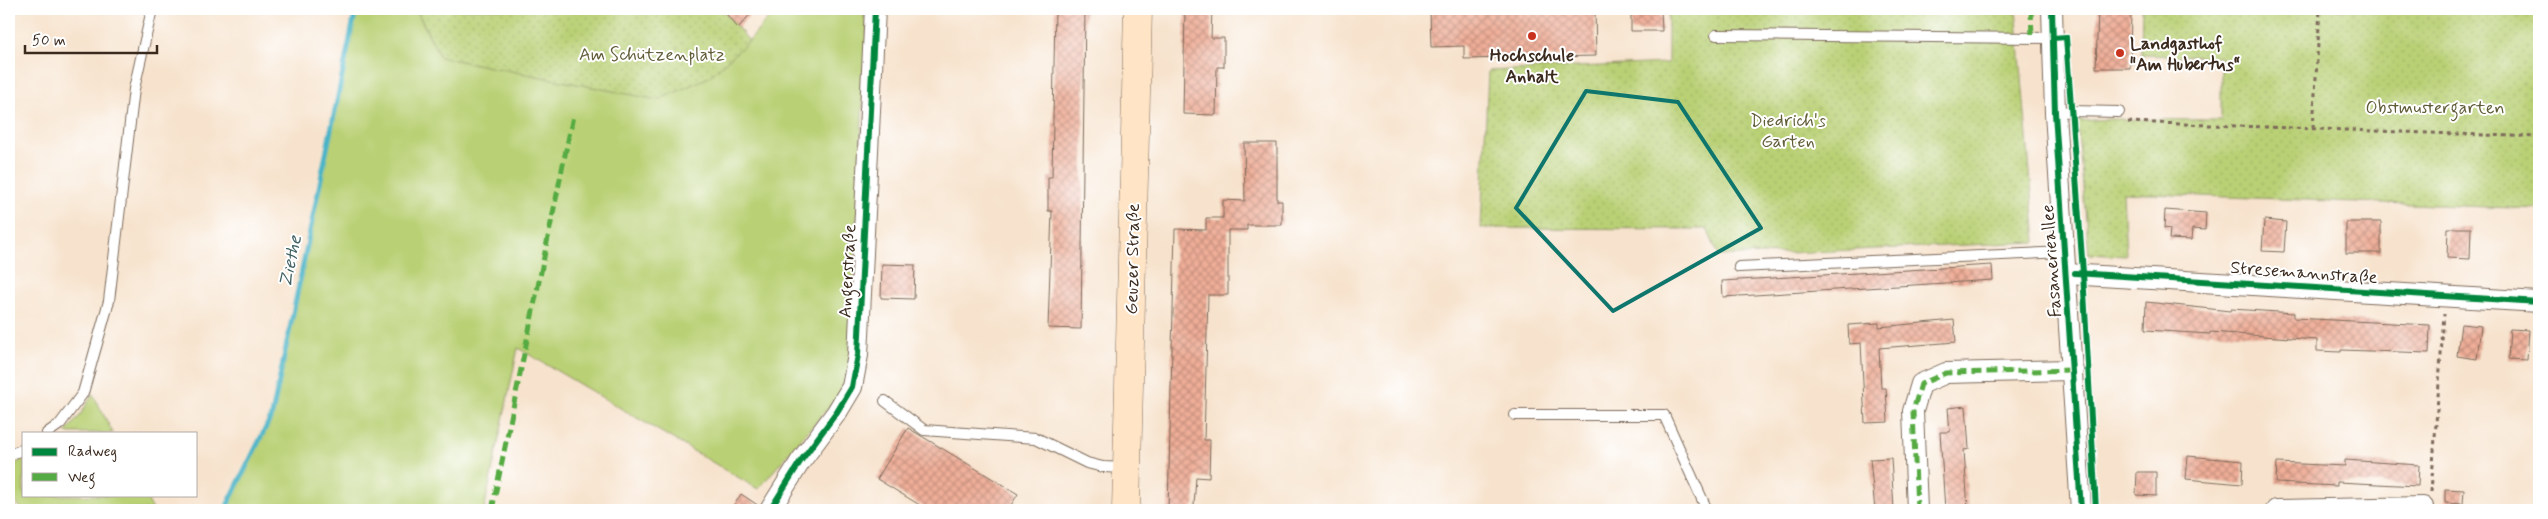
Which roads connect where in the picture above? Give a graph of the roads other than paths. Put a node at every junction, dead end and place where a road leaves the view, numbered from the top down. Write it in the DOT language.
graph roads {
  1 [pos="152,9"];
  2 [pos="876,9"];
  3 [pos="1138,9"];
  4 [pos="2052,9"];
  5 [pos="1716,35"];
  6 [pos="2054,38"];
  7 [pos="2119,112"];
  8 [pos="2055,113"];
  9 [pos="2065,252"];
  10 [pos="1740,267"];
  11 [pos="2067,274"];
  12 [pos="2539,302"];
  13 [pos="2073,370"];
  14 [pos="885,401"];
  15 [pos="1516,415"];
  16 [pos="48,432"];
  17 [pos="22,450"];
  18 [pos="9,455"];
  19 [pos="1126,468"];
  20 [pos="2423,508"];
  21 [pos="770,510"];
  22 [pos="1126,510"];
  23 [pos="1707,510"];
  24 [pos="1918,510"];
  25 [pos="2081,510"];
  26 [pos="2276,510"];
  27 [pos="2306,510"];
  1 -- 16 [label="lane"];
  2 -- 21 [label="street, Angerstraße"];
  3 -- 19 [label="main road, Geuzer Straße"];
  4 -- 6 [label="street, Fasanerieallee"];
  5 -- 6 [label="lane"];
  6 -- 8 [label="street, Fasanerieallee"];
  7 -- 8 [label="lane"];
  8 -- 9 [label="street, Fasanerieallee"];
  9 -- 10 [label="lane"];
  9 -- 11 [label="street, Fasanerieallee"];
  11 -- 12 [label="street, Stresemannstraße"];
  11 -- 13 [label="street, Fasanerieallee"];
  13 -- 24 [label="street"];
  13 -- 25 [label="street, Fasanerieallee"];
  14 -- 19 [label="lane"];
  15 -- 23 [label="lane"];
  17 -- 18 [label="lane"];
  19 -- 22 [label="main road, Geuzer Straße"];
  20 -- 27 [label="street"];
  26 -- 27 [label="street"];
}
